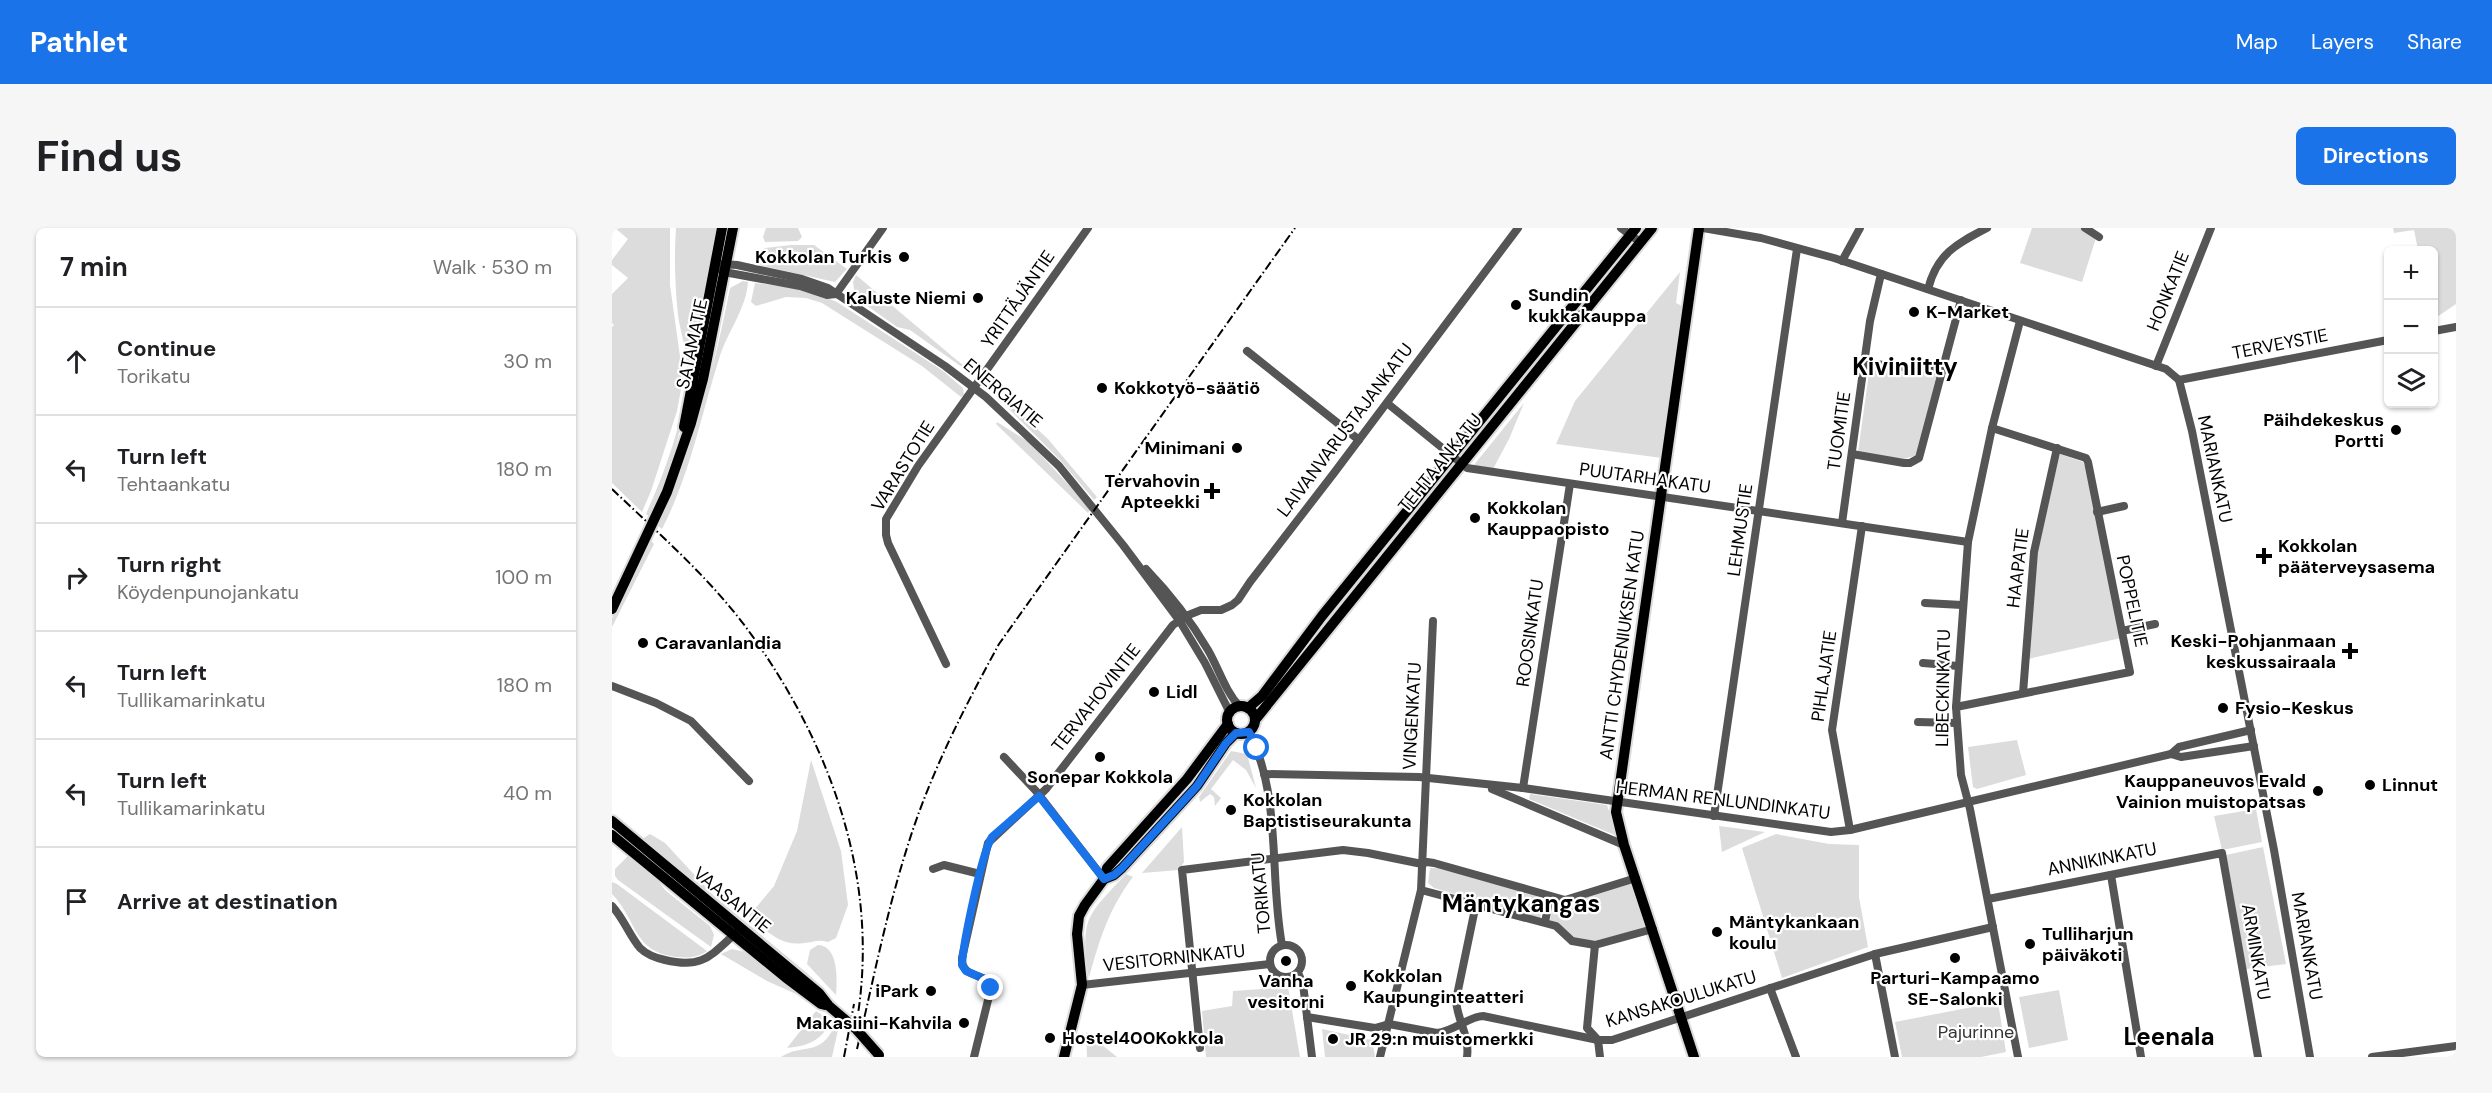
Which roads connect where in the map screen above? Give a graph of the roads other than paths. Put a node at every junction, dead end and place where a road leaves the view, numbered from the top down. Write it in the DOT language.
graph roads {
  1 [pos="722,228"];
  2 [pos="733,228"];
  3 [pos="883,228"];
  4 [pos="1088,228"];
  5 [pos="1518,228"];
  6 [pos="1621,228"];
  7 [pos="1652,228"];
  8 [pos="1701,228"];
  9 [pos="1860,228"];
  10 [pos="1987,228"];
  11 [pos="2085,228"];
  12 [pos="2211,228"];
  13 [pos="1636,235"];
  14 [pos="2098,237"];
  15 [pos="1797,249"];
  16 [pos="1842,261"];
  17 [pos="714,266"];
  18 [pos="725,268"];
  19 [pos="1881,274"];
  20 [pos="1928,289"];
  21 [pos="836,294"];
  22 [pos="1961,300"];
  23 [pos="2020,321"];
  24 [pos="2456,327"];
  25 [pos="2438,330"];
  26 [pos="2384,341"];
  27 [pos="1247,351"];
  28 [pos="1865,363"];
  29 [pos="2156,366"];
  30 [pos="1942,371"];
  31 [pos="2179,380"];
  32 [pos="975,388"];
  33 [pos="1387,403"];
  34 [pos="1992,428"];
  35 [pos="1359,440"];
  36 [pos="2057,448"];
  37 [pos="1852,454"];
  38 [pos="1452,456"];
  39 [pos="1461,464"];
  40 [pos="677,466"];
  41 [pos="1570,484"];
  42 [pos="1660,496"];
  43 [pos="2124,506"];
  44 [pos="1760,511"];
  45 [pos="2097,512"];
  46 [pos="1842,523"];
  47 [pos="1862,526"];
  48 [pos="1968,542"];
  49 [pos="635,559"];
  50 [pos="612,592"];
  51 [pos="1925,603"];
  52 [pos="1962,605"];
  53 [pos="612,609"];
  54 [pos="1182,618"];
  55 [pos="1433,621"];
  56 [pos="2155,624"];
  57 [pos="2122,631"];
  58 [pos="1923,663"];
  59 [pos="946,664"];
  60 [pos="1958,666"];
  61 [pos="612,686"];
  62 [pos="2023,693"];
  63 [pos="1244,707"];
  64 [pos="1956,707"];
  65 [pos="1229,719"];
  66 [pos="1255,720"];
  67 [pos="1918,722"];
  68 [pos="1956,723"];
  69 [pos="2251,730"];
  70 [pos="1249,732"];
  71 [pos="1236,733"];
  72 [pos="2254,746"];
  73 [pos="2170,754"];
  74 [pos="1004,757"];
  75 [pos="1264,774"];
  76 [pos="1425,777"];
  77 [pos="750,781"];
  78 [pos="1487,786"];
  79 [pos="1523,788"];
  80 [pos="1039,796"];
  81 [pos="1968,801"];
  82 [pos="1616,802"];
  83 [pos="1714,816"];
  84 [pos="612,821"];
  85 [pos="1850,830"];
  86 [pos="612,835"];
  87 [pos="1624,845"];
  88 [pos="2223,853"];
  89 [pos="1274,858"];
  90 [pos="1422,864"];
  91 [pos="933,868"];
  92 [pos="980,874"];
  93 [pos="2111,875"];
  94 [pos="1636,878"];
  95 [pos="1104,879"];
  96 [pos="1421,890"];
  97 [pos="1550,897"];
  98 [pos="1988,898"];
  99 [pos="1476,904"];
  100 [pos="612,906"];
  101 [pos="1545,922"];
  102 [pos="1993,927"];
  103 [pos="1653,929"];
  104 [pos="738,932"];
  105 [pos="1282,945"];
  106 [pos="1595,945"];
  107 [pos="1875,954"];
  108 [pos="1270,964"];
  109 [pos="1192,972"];
  110 [pos="1298,973"];
  111 [pos="1082,985"];
  112 [pos="1770,988"];
  113 [pos="1307,1017"];
  114 [pos="1682,1018"];
  115 [pos="1389,1024"];
  116 [pos="1464,1025"];
  117 [pos="1598,1040"];
  118 [pos="2456,1046"];
  119 [pos="1200,1048"];
  120 [pos="880,1056"];
  121 [pos="974,1057"];
  122 [pos="1064,1057"];
  123 [pos="1312,1057"];
  124 [pos="1380,1057"];
  125 [pos="1467,1057"];
  126 [pos="1600,1057"];
  127 [pos="1694,1057"];
  128 [pos="1796,1057"];
  129 [pos="1895,1057"];
  130 [pos="2018,1057"];
  131 [pos="2141,1057"];
  132 [pos="2258,1057"];
  133 [pos="2310,1057"];
  134 [pos="2372,1057"];
  1 -- 17 [label="main road, SATAMATIE"];
  2 -- 18 [label="main road, SATAMATIE"];
  3 -- 21 [label="street"];
  4 -- 32 [label="street, YRITTÄJÄNTIE"];
  5 -- 33 [label="street, LAIVANVARUSTAJANKATU"];
  6 -- 13 [label="street"];
  7 -- 13 [label="main road, TEHTAANKATU"];
  8 -- 15 [label="street"];
  8 -- 42 [label="main road, ANTTI CHYDENIUKSEN KATU"];
  9 -- 16 [label="street"];
  10 -- 20 [label="street"];
  11 -- 14 [label="street"];
  12 -- 29 [label="street, HONKATIE"];
  13 -- 38 [label="main road, TEHTAANKATU"];
  13 -- 39 [label="main road, TEHTAANKATU"];
  15 -- 16 [label="street"];
  15 -- 44 [label="street, LEHMUSTIE"];
  16 -- 19 [label="street"];
  17 -- 18 [label="street, ENERGIATIE"];
  17 -- 40 [label="main road, SATAMATIE"];
  18 -- 21 [label="street, ENERGIATIE"];
  18 -- 40 [label="main road, SATAMATIE"];
  19 -- 20 [label="street"];
  19 -- 28 [label="street, TUOMITIE"];
  20 -- 22 [label="street"];
  21 -- 32 [label="street, ENERGIATIE"];
  22 -- 23 [label="street"];
  22 -- 30 [label="street"];
  23 -- 29 [label="street"];
  23 -- 34 [label="street, LIBECKINKATU"];
  24 -- 25 [label="street"];
  26 -- 31 [label="street, TERVEYSTIE"];
  27 -- 35 [label="street"];
  28 -- 30 [label="street"];
  28 -- 37 [label="street, TUOMITIE"];
  29 -- 31 [label="street"];
  30 -- 37 [label="street"];
  31 -- 69 [label="street, MARIANKATU"];
  32 -- 54 [label="street, ENERGIATIE"];
  32 -- 59 [label="street, VARASTOTIE"];
  33 -- 35 [label="street, LAIVANVARUSTAJANKATU"];
  33 -- 38 [label="street"];
  34 -- 36 [label="street, POPPELITIE"];
  34 -- 48 [label="street, LIBECKINKATU"];
  35 -- 54 [label="street, LAIVANVARUSTAJANKATU"];
  36 -- 45 [label="street, POPPELITIE"];
  36 -- 62 [label="street, HAAPATIE"];
  37 -- 46 [label="street, TUOMITIE"];
  38 -- 39 [label="street"];
  38 -- 63 [label="main road, TEHTAANKATU"];
  39 -- 41 [label="street, PUUTARHAKATU"];
  39 -- 66 [label="main road, TEHTAANKATU"];
  40 -- 49 [label="main road, SATAMATIE"];
  41 -- 42 [label="street, PUUTARHAKATU"];
  41 -- 79 [label="street, ROOSINKATU"];
  42 -- 44 [label="street, PUUTARHAKATU"];
  42 -- 82 [label="main road, ANTTI CHYDENIUKSEN KATU"];
  43 -- 45 [label="street"];
  44 -- 46 [label="street, PUUTARHAKATU"];
  44 -- 83 [label="street, LEHMUSTIE"];
  45 -- 57 [label="street, POPPELITIE"];
  46 -- 47 [label="street, PUUTARHAKATU"];
  47 -- 48 [label="street, PUUTARHAKATU"];
  47 -- 85 [label="street, PIHLAJATIE"];
  48 -- 52 [label="street, LIBECKINKATU"];
  49 -- 50 [label="main road, SATAMATIE"];
  49 -- 53 [label="main road, SATAMATIE"];
  51 -- 52 [label="street"];
  52 -- 60 [label="street, LIBECKINKATU"];
  54 -- 63 [label="street, ENERGIATIE"];
  54 -- 65 [label="street, ENERGIATIE"];
  54 -- 80 [label="street, TERVAHOVINTIE"];
  55 -- 76 [label="street, VINGENKATU"];
  56 -- 57 [label="street"];
  57 -- 62 [label="street, POPPELITIE"];
  58 -- 60 [label="street"];
  60 -- 64 [label="street, LIBECKINKATU"];
  61 -- 77 [label="street"];
  62 -- 64 [label="street, POPPELITIE"];
  63 -- 65 [label="main road"];
  63 -- 66 [label="main road"];
  64 -- 68 [label="street, LIBECKINKATU"];
  65 -- 71 [label="main road"];
  65 -- 95 [label="main road"];
  66 -- 70 [label="main road"];
  67 -- 68 [label="street"];
  68 -- 81 [label="street, LIBECKINKATU"];
  69 -- 72 [label="street, MARIANKATU"];
  69 -- 73 [label="street, HERMAN RENLUNDINKATU"];
  70 -- 71 [label="main road"];
  70 -- 75 [label="street, TORIKATU"];
  71 -- 95 [label="main road"];
  72 -- 73 [label="street, HERMAN RENLUNDINKATU"];
  72 -- 133 [label="street, MARIANKATU"];
  73 -- 81 [label="street, HERMAN RENLUNDINKATU"];
  74 -- 80 [label="street"];
  75 -- 76 [label="street, HERMAN RENLUNDINKATU"];
  75 -- 89 [label="street, TORIKATU"];
  76 -- 78 [label="street, HERMAN RENLUNDINKATU"];
  76 -- 90 [label="street, VINGENKATU"];
  78 -- 79 [label="street, HERMAN RENLUNDINKATU"];
  78 -- 87 [label="street"];
  79 -- 82 [label="street, HERMAN RENLUNDINKATU"];
  80 -- 92 [label="street, TERVAHOVINTIE"];
  80 -- 95 [label="street"];
  81 -- 85 [label="street, HERMAN RENLUNDINKATU"];
  81 -- 98 [label="street, LIBECKINKATU"];
  82 -- 83 [label="street, HERMAN RENLUNDINKATU"];
  82 -- 87 [label="main road, ANTTI CHYDENIUKSEN KATU"];
  83 -- 85 [label="street, HERMAN RENLUNDINKATU"];
  84 -- 104 [label="main road, VAASANTIE"];
  86 -- 104 [label="main road, VAASANTIE"];
  87 -- 94 [label="main road, ANTTI CHYDENIUKSEN KATU"];
  88 -- 93 [label="street, ANNIKINKATU"];
  88 -- 132 [label="street, ARMINKATU"];
  89 -- 90 [label="street"];
  89 -- 105 [label="street, TORIKATU"];
  89 -- 109 [label="street"];
  90 -- 96 [label="street, VINGENKATU"];
  90 -- 97 [label="street"];
  91 -- 92 [label="street"];
  92 -- 121 [label="street, TERVAHOVINTIE"];
  93 -- 98 [label="street, ANNIKINKATU"];
  93 -- 131 [label="street"];
  94 -- 97 [label="street"];
  94 -- 103 [label="main road, ANTTI CHYDENIUKSEN KATU"];
  95 -- 111 [label="main road"];
  96 -- 99 [label="street"];
  96 -- 115 [label="street, VINGENKATU"];
  97 -- 101 [label="street"];
  98 -- 102 [label="street, LIBECKINKATU"];
  99 -- 101 [label="street"];
  99 -- 116 [label="street"];
  100 -- 104 [label="street"];
  101 -- 106 [label="street"];
  102 -- 107 [label="street, KANSAKOULUKATU"];
  102 -- 130 [label="street, LIBECKINKATU"];
  103 -- 106 [label="street"];
  103 -- 114 [label="main road, ANTTI CHYDENIUKSEN KATU"];
  104 -- 120 [label="main road, VAASANTIE, bridge"];
  105 -- 108 [label="street"];
  105 -- 110 [label="street"];
  106 -- 117 [label="street"];
  107 -- 112 [label="street, KANSAKOULUKATU"];
  107 -- 129 [label="street"];
  108 -- 109 [label="street, VESITORNINKATU"];
  108 -- 110 [label="street"];
  109 -- 111 [label="street, VESITORNINKATU"];
  109 -- 119 [label="street"];
  110 -- 113 [label="street"];
  111 -- 122 [label="main road"];
  112 -- 114 [label="street, KANSAKOULUKATU"];
  112 -- 128 [label="street"];
  113 -- 115 [label="street, KANSAKOULUKATU"];
  113 -- 123 [label="street"];
  114 -- 117 [label="street, KANSAKOULUKATU"];
  114 -- 127 [label="main road, ANTTI CHYDENIUKSEN KATU"];
  115 -- 116 [label="street, KANSAKOULUKATU"];
  115 -- 124 [label="street, VINGENKATU"];
  116 -- 117 [label="street, KANSAKOULUKATU"];
  116 -- 125 [label="street"];
  117 -- 126 [label="street"];
  118 -- 134 [label="street"];
}
